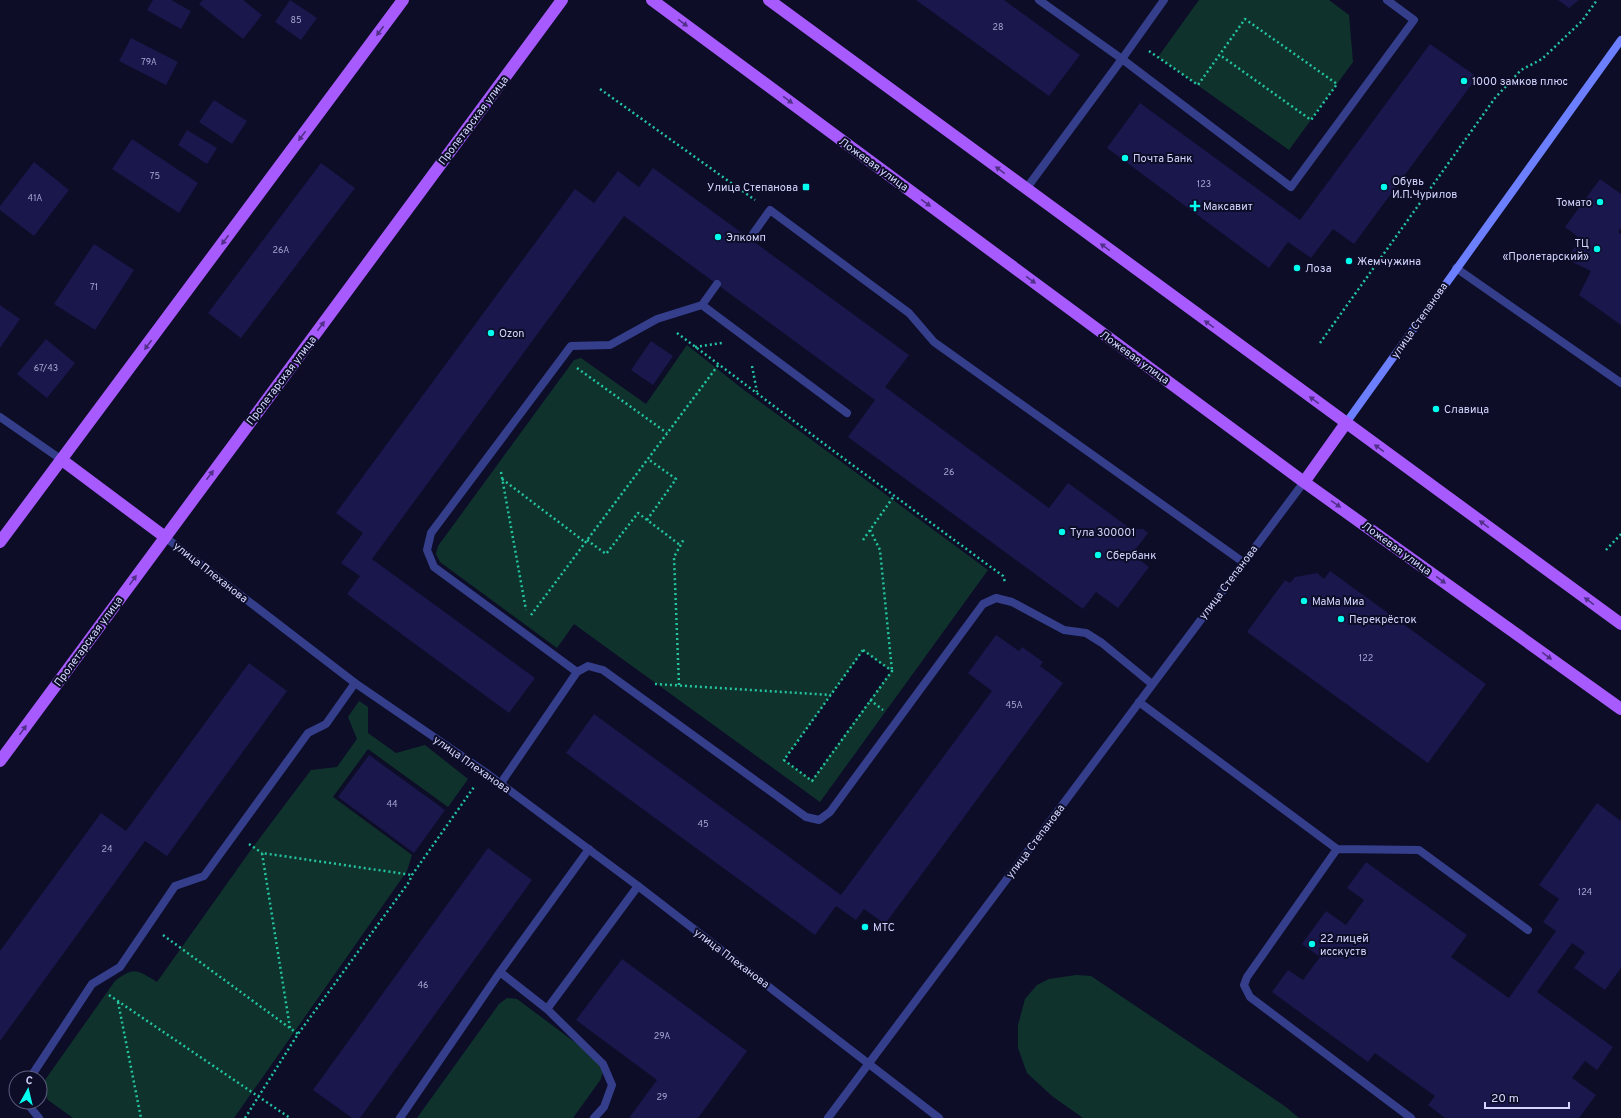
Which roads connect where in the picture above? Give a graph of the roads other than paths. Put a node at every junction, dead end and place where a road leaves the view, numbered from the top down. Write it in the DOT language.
graph roads {
  1 [pos="403,0"];
  2 [pos="551,0"];
  3 [pos="562,0"];
  4 [pos="652,0"];
  5 [pos="768,0"];
  6 [pos="1039,0"];
  7 [pos="1164,0"];
  8 [pos="1387,0"];
  9 [pos="548,19"];
  10 [pos="1621,40"];
  11 [pos="1122,59"];
  12 [pos="1026,189"];
  13 [pos="750,238"];
  14 [pos="1456,268"];
  15 [pos="717,284"];
  16 [pos="702,305"];
  17 [pos="1621,383"];
  18 [pos="847,413"];
  19 [pos="0,417"];
  20 [pos="1346,423"];
  21 [pos="62,460"];
  22 [pos="1304,482"];
  23 [pos="165,537"];
  24 [pos="0,542"];
  25 [pos="1243,562"];
  26 [pos="1621,624"];
  27 [pos="577,672"];
  28 [pos="355,683"];
  29 [pos="1152,684"];
  30 [pos="1139,702"];
  31 [pos="1621,709"];
  32 [pos="0,761"];
  33 [pos="500,783"];
  34 [pos="589,849"];
  35 [pos="1337,849"];
  36 [pos="638,886"];
  37 [pos="1528,930"];
  38 [pos="500,972"];
  39 [pos="548,1009"];
  40 [pos="869,1063"];
  41 [pos="35,1070"];
  42 [pos="32,1110"];
  43 [pos="39,1118"];
  44 [pos="400,1118"];
  45 [pos="594,1118"];
  46 [pos="828,1118"];
  47 [pos="939,1118"];
  48 [pos="1411,1118"];
  1 -- 21 [label="main road, one-way"];
  2 -- 9 [label="main road"];
  3 -- 9 [label="main road, Пролетарская улица"];
  4 -- 22 [label="main road, Ложевая улица, one-way"];
  12 -- 5 [label="main road, one-way"];
  6 -- 11 [label="street"];
  7 -- 11 [label="street"];
  8 -- 11 [label="street"];
  23 -- 9 [label="main road, Пролетарская улица, one-way"];
  10 -- 14 [label="street, улица Степанова"];
  11 -- 12 [label="street"];
  20 -- 12 [label="main road, one-way"];
  13 -- 25 [label="street"];
  14 -- 17 [label="street"];
  14 -- 20 [label="street, улица Степанова"];
  15 -- 16 [label="street"];
  16 -- 18 [label="street"];
  16 -- 27 [label="street"];
  19 -- 21 [label="street, улица Плеханова"];
  20 -- 22 [label="main road, улица Степанова"];
  26 -- 20 [label="main road, one-way"];
  21 -- 23 [label="main road, улица Плеханова"];
  21 -- 24 [label="main road"];
  22 -- 25 [label="street, улица Степанова"];
  22 -- 31 [label="main road, Ложевая улица, one-way"];
  23 -- 28 [label="street, улица Плеханова"];
  32 -- 23 [label="main road, Пролетарская улица, one-way"];
  25 -- 29 [label="street, улица Степанова"];
  27 -- 29 [label="street"];
  27 -- 33 [label="street"];
  28 -- 33 [label="street, улица Плеханова"];
  28 -- 41 [label="street"];
  29 -- 30 [label="street, улица Степанова"];
  30 -- 35 [label="street"];
  30 -- 40 [label="street, улица Степанова"];
  33 -- 34 [label="street, улица Плеханова"];
  34 -- 36 [label="street, улица Плеханова"];
  34 -- 38 [label="street"];
  35 -- 37 [label="street"];
  35 -- 48 [label="street"];
  36 -- 39 [label="street"];
  36 -- 40 [label="street, улица Плеханова"];
  38 -- 39 [label="street"];
  38 -- 44 [label="street"];
  39 -- 45 [label="street"];
  40 -- 46 [label="street, улица Степанова"];
  40 -- 47 [label="street, улица Плеханова"];
  42 -- 43 [label="street"];
}
